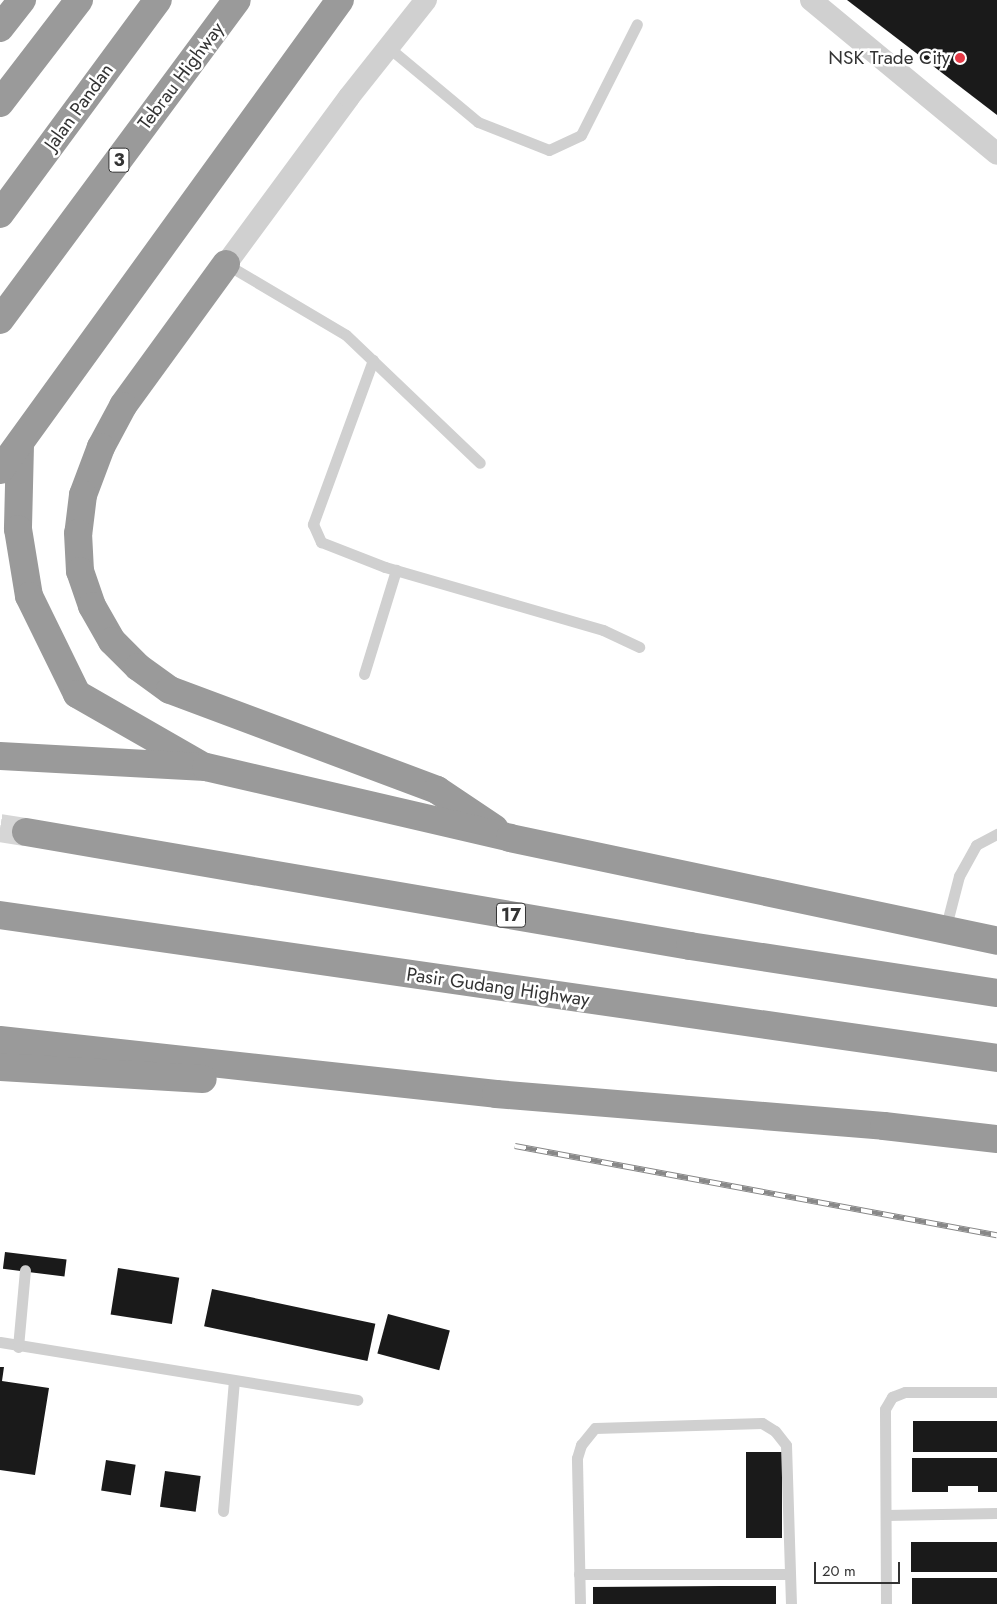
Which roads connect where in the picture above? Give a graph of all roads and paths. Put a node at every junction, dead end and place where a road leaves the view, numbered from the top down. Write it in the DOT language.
graph roads {
  1 [pos="22,0"];
  2 [pos="79,0"];
  3 [pos="158,0"];
  4 [pos="237,0"];
  5 [pos="340,0"];
  6 [pos="426,0"];
  7 [pos="811,0"];
  8 [pos="637,24"];
  9 [pos="0,28"];
  10 [pos="388,47"];
  11 [pos="0,103"];
  12 [pos="997,154"];
  13 [pos="0,214"];
  14 [pos="226,264"];
  15 [pos="0,320"];
  16 [pos="374,360"];
  17 [pos="20,445"];
  18 [pos="480,463"];
  19 [pos="0,470"];
  20 [pos="396,570"];
  21 [pos="639,647"];
  22 [pos="364,674"];
  23 [pos="0,756"];
  24 [pos="206,767"];
  25 [pos="26,832"];
  26 [pos="997,834"];
  27 [pos="510,838"];
  28 [pos="0,914"];
  29 [pos="945,930"];
  30 [pos="997,941"];
  31 [pos="997,993"];
  32 [pos="0,1040"];
  33 [pos="997,1058"];
  34 [pos="0,1067"];
  35 [pos="496,1094"];
  36 [pos="997,1139"];
  37 [pos="25,1270"];
  38 [pos="0,1342"];
  39 [pos="18,1347"];
  40 [pos="234,1380"];
  41 [pos="997,1392"];
  42 [pos="357,1400"];
  43 [pos="223,1511"];
  44 [pos="997,1513"];
  45 [pos="886,1514"];
  46 [pos="579,1574"];
  47 [pos="790,1574"];
  48 [pos="580,1604"];
  49 [pos="791,1604"];
  50 [pos="886,1604"];
  1 -- 9 [label="highway"];
  2 -- 11 [label="highway"];
  3 -- 13 [label="highway, Jalan Pandan"];
  4 -- 15 [label="highway, Tebrau Highway / 3"];
  5 -- 17 [label="highway"];
  6 -- 10 [label="street"];
  7 -- 12 [label="street"];
  8 -- 10 [label="lane"];
  10 -- 14 [label="street"];
  14 -- 16 [label="lane"];
  14 -- 27 [label="highway"];
  16 -- 18 [label="lane"];
  16 -- 20 [label="lane"];
  17 -- 19 [label="highway"];
  17 -- 24 [label="highway"];
  20 -- 21 [label="lane"];
  20 -- 22 [label="lane"];
  23 -- 24 [label="highway"];
  24 -- 27 [label="highway"];
  25 -- 31 [label="highway, 17"];
  26 -- 29 [label="lane"];
  27 -- 29 [label="highway"];
  28 -- 33 [label="highway, Pasir Gudang Highway"];
  29 -- 30 [label="highway"];
  32 -- 35 [label="highway"];
  34 -- 35 [label="highway"];
  35 -- 36 [label="highway"];
  37 -- 39 [label="lane"];
  38 -- 39 [label="lane"];
  39 -- 40 [label="lane"];
  40 -- 42 [label="lane"];
  40 -- 43 [label="lane"];
  41 -- 45 [label="lane"];
  44 -- 45 [label="lane"];
  45 -- 50 [label="lane"];
  46 -- 47 [label="lane"];
  46 -- 47 [label="lane"];
  46 -- 48 [label="lane"];
  47 -- 49 [label="lane"];
}
